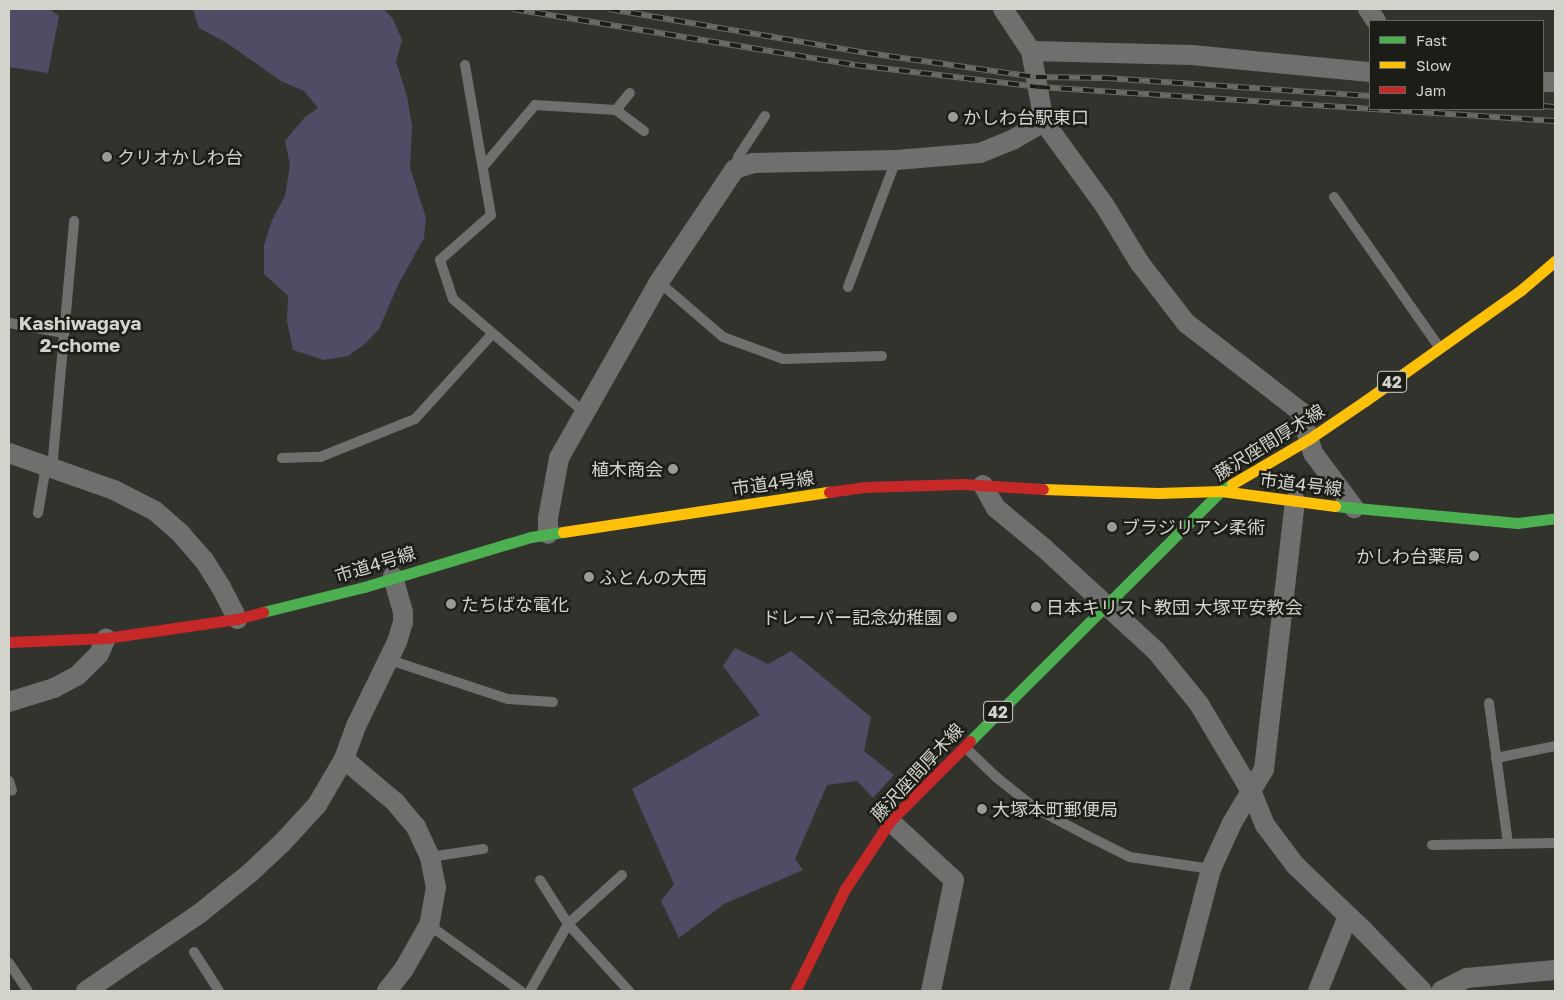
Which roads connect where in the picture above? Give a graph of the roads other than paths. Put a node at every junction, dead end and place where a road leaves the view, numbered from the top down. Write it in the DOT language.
graph roads {
  1 [pos="1003,9"];
  2 [pos="1368,9"];
  3 [pos="1375,20"];
  4 [pos="1031,51"];
  5 [pos="465,65"];
  6 [pos="1369,72"];
  7 [pos="630,94"];
  8 [pos="616,110"];
  9 [pos="765,116"];
  10 [pos="1044,122"];
  11 [pos="644,131"];
  12 [pos="896,160"];
  13 [pos="483,167"];
  14 [pos="735,169"];
  15 [pos="1334,198"];
  16 [pos="74,222"];
  17 [pos="1555,261"];
  18 [pos="659,282"];
  19 [pos="848,287"];
  20 [pos="9,323"];
  21 [pos="64,333"];
  22 [pos="492,334"];
  23 [pos="1440,348"];
  24 [pos="882,356"];
  25 [pos="585,412"];
  26 [pos="1309,439"];
  27 [pos="9,454"];
  28 [pos="282,458"];
  29 [pos="49,468"];
  30 [pos="983,485"];
  31 [pos="1221,491"];
  32 [pos="1295,501"];
  33 [pos="1354,508"];
  34 [pos="38,513"];
  35 [pos="1555,518"];
  36 [pos="548,534"];
  37 [pos="393,576"];
  38 [pos="1107,606"];
  39 [pos="237,619"];
  40 [pos="106,638"];
  41 [pos="9,642"];
  42 [pos="390,660"];
  43 [pos="9,702"];
  44 [pos="553,702"];
  45 [pos="1489,703"];
  46 [pos="963,746"];
  47 [pos="1555,746"];
  48 [pos="1496,758"];
  49 [pos="344,759"];
  50 [pos="1252,793"];
  51 [pos="890,821"];
  52 [pos="1555,843"];
  53 [pos="1508,844"];
  54 [pos="1432,845"];
  55 [pos="483,849"];
  56 [pos="430,857"];
  57 [pos="1211,869"];
  58 [pos="622,875"];
  59 [pos="540,880"];
  60 [pos="1348,916"];
  61 [pos="568,924"];
  62 [pos="429,925"];
  63 [pos="194,952"];
  64 [pos="9,963"];
  65 [pos="1555,970"];
  66 [pos="28,991"];
  67 [pos="86,991"];
  68 [pos="219,991"];
  69 [pos="387,991"];
  70 [pos="521,991"];
  71 [pos="530,991"];
  72 [pos="629,991"];
  73 [pos="795,991"];
  74 [pos="931,991"];
  75 [pos="1179,991"];
  76 [pos="1318,991"];
  77 [pos="1422,991"];
  78 [pos="1441,991"];
  1 -- 4 [label="street"];
  2 -- 3 [label="street"];
  4 -- 6 [label="street"];
  4 -- 10 [label="street"];
  5 -- 13 [label="lane"];
  7 -- 8 [label="lane"];
  8 -- 11 [label="lane"];
  8 -- 13 [label="lane"];
  9 -- 14 [label="lane"];
  10 -- 12 [label="street"];
  10 -- 26 [label="street"];
  12 -- 14 [label="street"];
  12 -- 19 [label="lane"];
  13 -- 22 [label="lane"];
  14 -- 18 [label="street"];
  15 -- 23 [label="lane"];
  16 -- 21 [label="lane"];
  17 -- 23 [label="street, 藤沢座間厚木線 / 42"];
  18 -- 24 [label="lane"];
  18 -- 25 [label="street"];
  20 -- 21 [label="lane"];
  21 -- 29 [label="lane"];
  22 -- 25 [label="lane"];
  22 -- 28 [label="lane"];
  23 -- 26 [label="street, 藤沢座間厚木線 / 42"];
  25 -- 36 [label="street"];
  26 -- 31 [label="street, 藤沢座間厚木線 / 42"];
  26 -- 33 [label="street"];
  27 -- 29 [label="street"];
  29 -- 34 [label="lane"];
  29 -- 39 [label="street"];
  30 -- 31 [label="street, 市道4号線"];
  30 -- 36 [label="street, 市道4号線"];
  30 -- 38 [label="street"];
  31 -- 32 [label="street, 市道4号線"];
  31 -- 38 [label="street, 藤沢座間厚木線 / 42"];
  32 -- 33 [label="street, 市道4号線"];
  32 -- 50 [label="street"];
  33 -- 35 [label="street, 市道4号線"];
  36 -- 37 [label="street, 市道4号線"];
  37 -- 39 [label="street, 市道4号線"];
  37 -- 42 [label="street"];
  38 -- 46 [label="street, 藤沢座間厚木線 / 42"];
  38 -- 50 [label="street"];
  39 -- 40 [label="street, 市道4号線"];
  40 -- 41 [label="street, 市道4号線"];
  40 -- 43 [label="street"];
  42 -- 44 [label="lane"];
  42 -- 49 [label="street"];
  45 -- 48 [label="lane"];
  46 -- 51 [label="street, 藤沢座間厚木線 / 42"];
  46 -- 57 [label="lane"];
  47 -- 48 [label="lane"];
  48 -- 53 [label="lane"];
  49 -- 56 [label="street"];
  49 -- 67 [label="street"];
  50 -- 57 [label="street"];
  50 -- 60 [label="street"];
  51 -- 73 [label="street, 藤沢座間厚木線 / 42"];
  51 -- 74 [label="street"];
  52 -- 53 [label="lane"];
  53 -- 54 [label="lane"];
  55 -- 56 [label="lane"];
  56 -- 62 [label="street"];
  57 -- 75 [label="street"];
  58 -- 61 [label="lane"];
  59 -- 61 [label="lane"];
  60 -- 76 [label="street"];
  60 -- 77 [label="street"];
  61 -- 71 [label="lane"];
  61 -- 72 [label="lane"];
  62 -- 69 [label="street"];
  62 -- 70 [label="lane"];
  63 -- 68 [label="lane"];
  64 -- 66 [label="lane"];
  65 -- 78 [label="street"];
}
